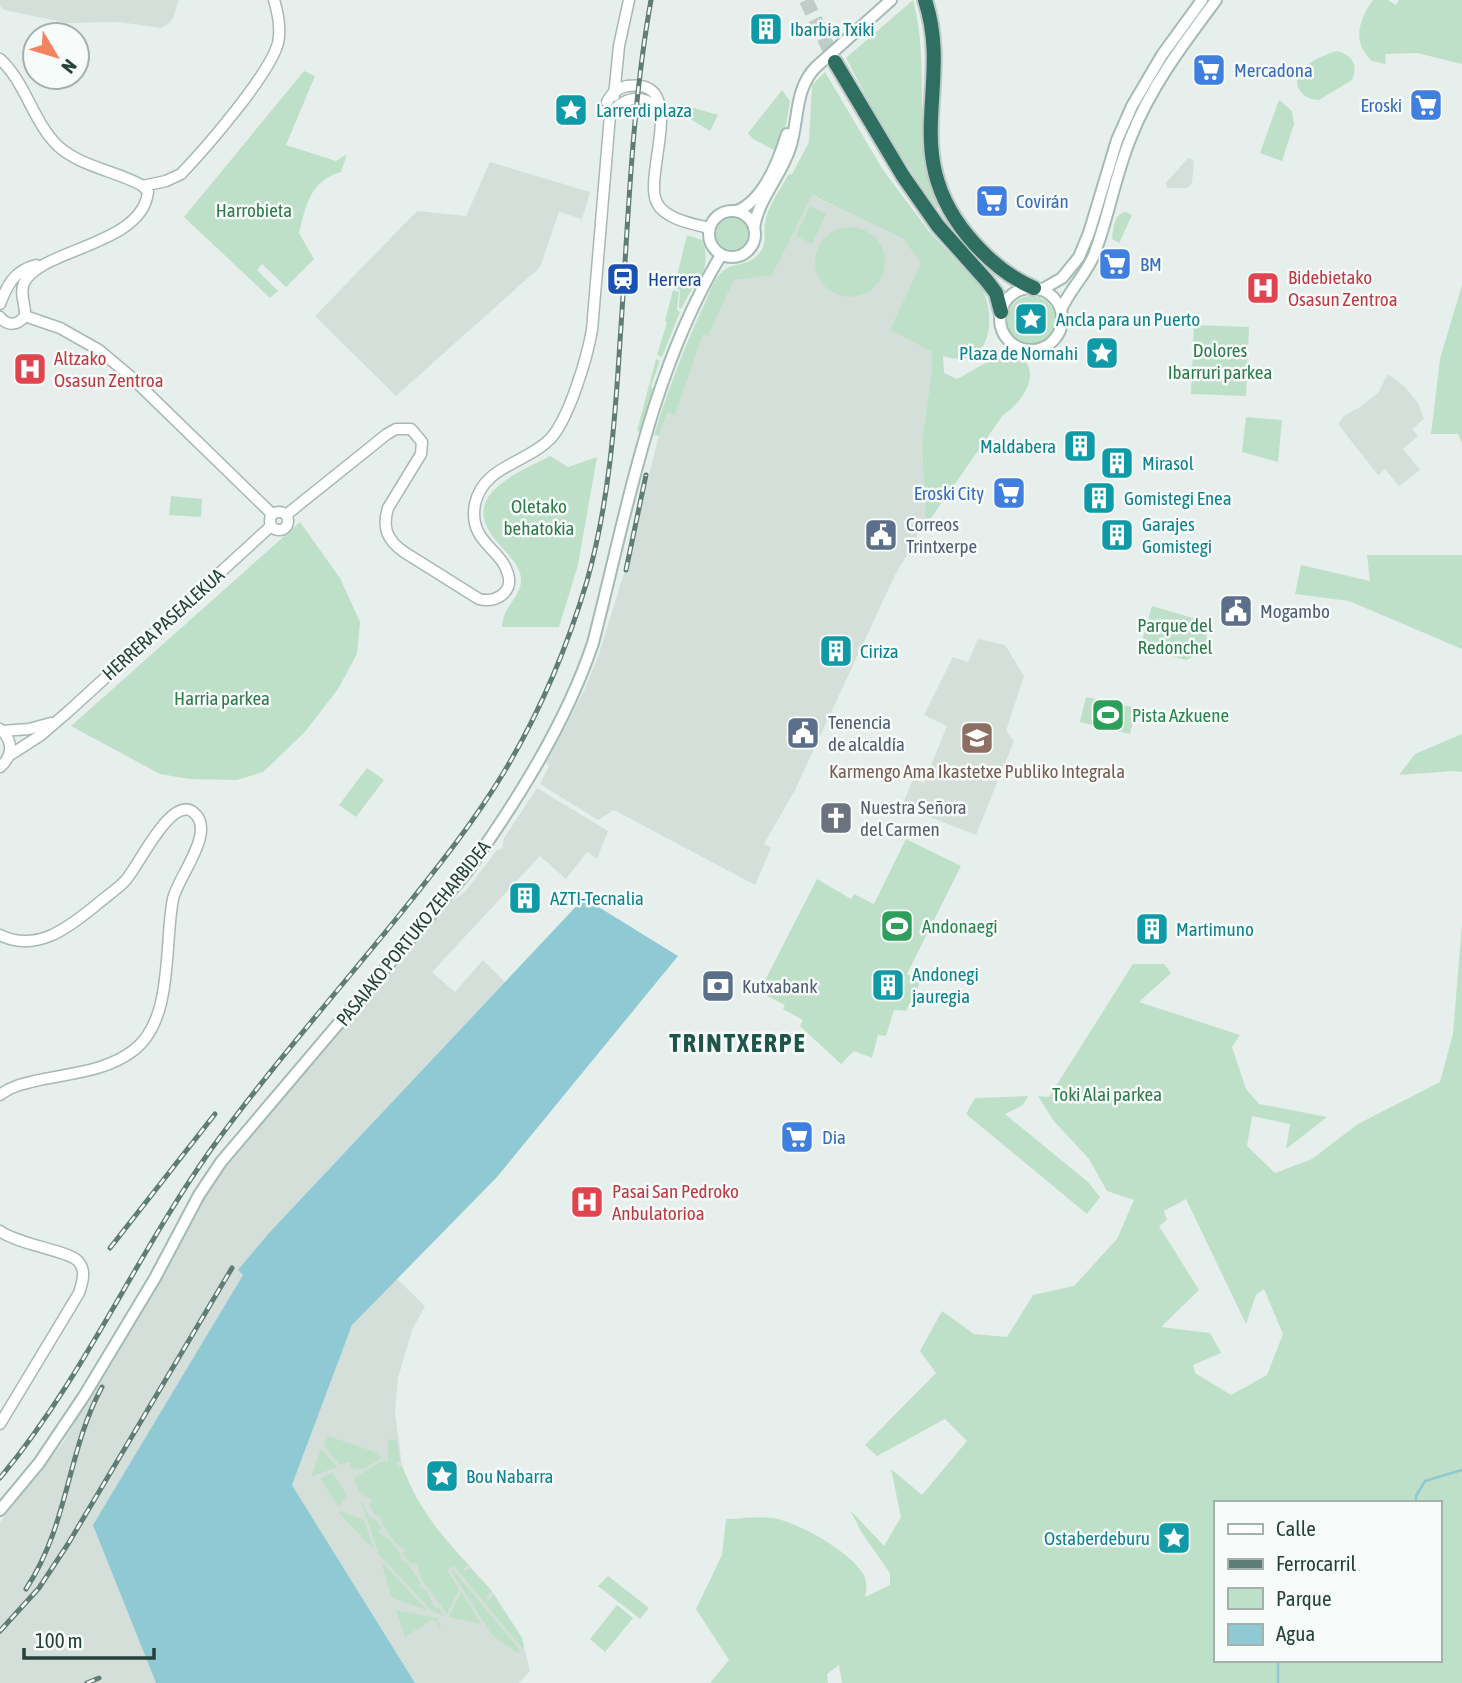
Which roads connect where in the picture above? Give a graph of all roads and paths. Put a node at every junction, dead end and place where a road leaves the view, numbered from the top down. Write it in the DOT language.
graph roads {
  1 [pos="274,0"];
  2 [pos="623,0"];
  3 [pos="629,0"];
  4 [pos="881,0"];
  5 [pos="891,0"];
  6 [pos="925,0"];
  7 [pos="1202,0"];
  8 [pos="1216,0"];
  9 [pos="613,48"];
  10 [pos="0,60"];
  11 [pos="835,62"];
  12 [pos="616,68"];
  13 [pos="630,86"];
  14 [pos="615,91"];
  15 [pos="629,98"];
  16 [pos="607,102"];
  17 [pos="608,120"];
  18 [pos="661,121"];
  19 [pos="143,186"];
  20 [pos="737,211"];
  21 [pos="709,228"];
  22 [pos="754,228"];
  23 [pos="721,255"];
  24 [pos="44,264"];
  25 [pos="1037,289"];
  26 [pos="23,302"];
  27 [pos="1,303"];
  28 [pos="1061,310"];
  29 [pos="1001,312"];
  30 [pos="25,316"];
  31 [pos="2,322"];
  32 [pos="272,514"];
  33 [pos="286,515"];
  34 [pos="271,526"];
  35 [pos="55,721"];
  36 [pos="1,730"];
  37 [pos="9,755"];
  38 [pos="0,767"];
  39 [pos="0,934"];
  40 [pos="0,1095"];
  41 [pos="0,1231"];
  42 [pos="0,1424"];
  43 [pos="0,1510"];
  1 -- 19 [label="street"];
  2 -- 9 [label="street"];
  3 -- 12 [label="street"];
  4 -- 20 [label="main road"];
  5 -- 22 [label="main road"];
  6 -- 25 [label="highway"];
  7 -- 25 [label="main road"];
  8 -- 28 [label="main road"];
  9 -- 14 [label="street"];
  9 -- 16 [label="street"];
  10 -- 19 [label="street"];
  11 -- 29 [label="highway"];
  12 -- 13 [label="street"];
  12 -- 14 [label="street"];
  13 -- 14 [label="street"];
  13 -- 18 [label="street"];
  14 -- 15 [label="street"];
  14 -- 16 [label="street"];
  14 -- 17 [label="street"];
  15 -- 17 [label="street"];
  15 -- 18 [label="street"];
  16 -- 17 [label="street"];
  17 -- 33 [label="street"];
  18 -- 21 [label="street"];
  19 -- 24 [label="street"];
  20 -- 21 [label="main road"];
  20 -- 22 [label="main road"];
  21 -- 23 [label="main road"];
  22 -- 23 [label="main road"];
  23 -- 43 [label="main road, PASAIAKO PORTUKO ZEHARBIDEA"];
  24 -- 26 [label="street"];
  24 -- 27 [label="street"];
  25 -- 28 [label="main road"];
  25 -- 29 [label="main road"];
  26 -- 27 [label="street"];
  26 -- 30 [label="street"];
  28 -- 29 [label="main road"];
  30 -- 31 [label="street"];
  30 -- 32 [label="street"];
  32 -- 33 [label="street"];
  32 -- 34 [label="street"];
  33 -- 34 [label="street"];
  34 -- 35 [label="street, HERRERA PASEALEKUA"];
  35 -- 36 [label="street, HERRERA PASEALEKUA"];
  35 -- 37 [label="street, HERRERA PASEALEKUA"];
  36 -- 37 [label="street"];
  37 -- 38 [label="street"];
  39 -- 40 [label="street"];
  41 -- 42 [label="street"];
}
